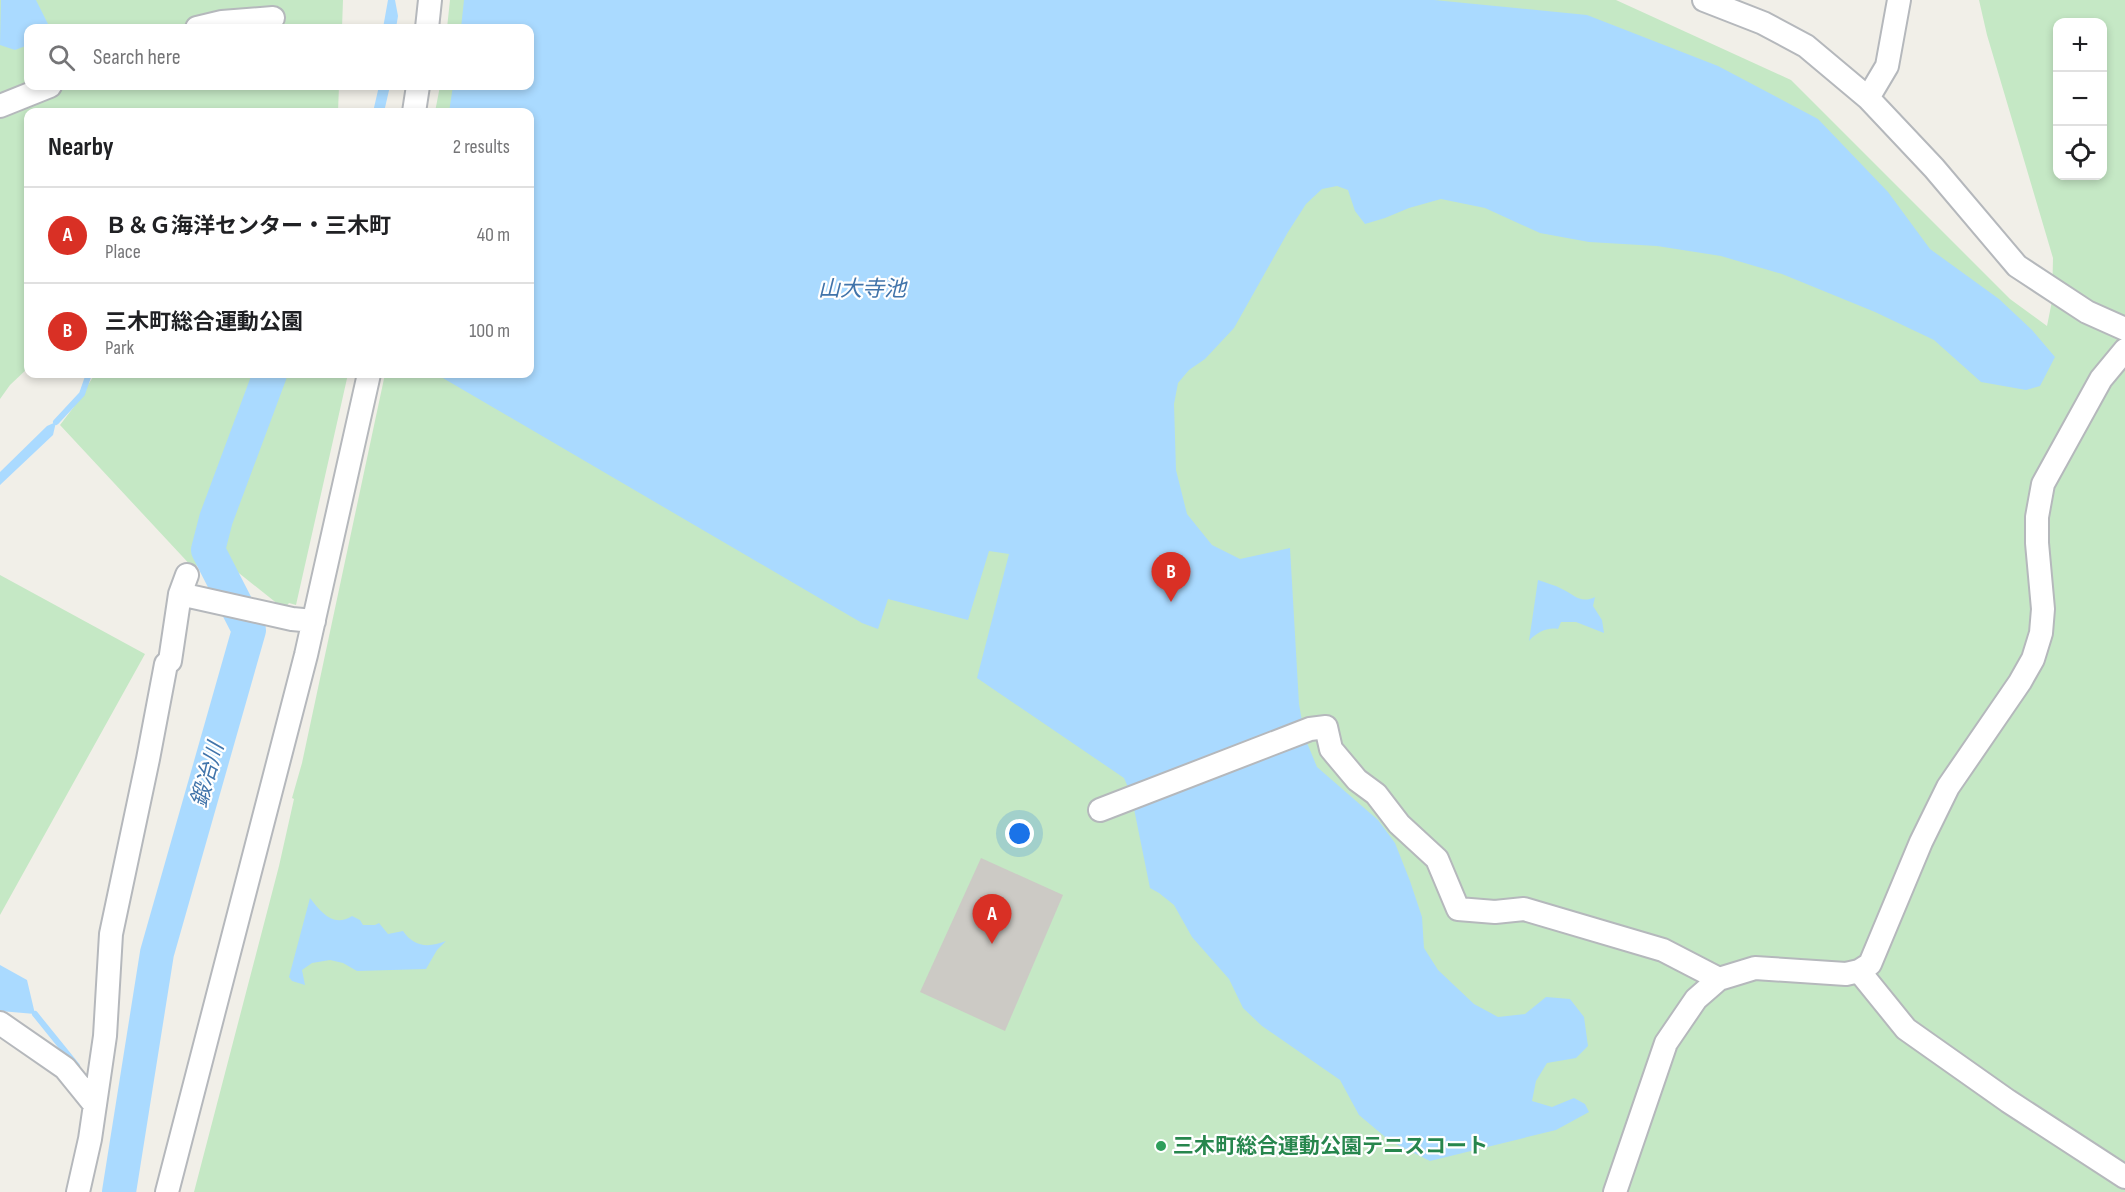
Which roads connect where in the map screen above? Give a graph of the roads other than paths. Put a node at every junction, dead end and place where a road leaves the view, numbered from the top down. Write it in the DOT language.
graph roads {
  1 [pos="430,0"];
  2 [pos="1704,0"];
  3 [pos="1899,0"];
  4 [pos="273,18"];
  5 [pos="214,24"];
  6 [pos="427,24"];
  7 [pos="40,90"];
  8 [pos="417,90"];
  9 [pos="1868,99"];
  10 [pos="0,106"];
  11 [pos="415,108"];
  12 [pos="2125,329"];
  13 [pos="2125,350"];
  14 [pos="368,378"];
  15 [pos="303,620"];
  16 [pos="1100,810"];
  17 [pos="1859,971"];
  18 [pos="1719,979"];
  19 [pos="0,1023"];
  20 [pos="95,1105"];
  21 [pos="2125,1177"];
  22 [pos="78,1192"];
  23 [pos="167,1192"];
  24 [pos="1615,1192"];
  1 -- 6 [label="street"];
  2 -- 9 [label="street"];
  3 -- 9 [label="street"];
  4 -- 5 [label="street"];
  7 -- 10 [label="street"];
  8 -- 11 [label="street"];
  9 -- 12 [label="street"];
  13 -- 17 [label="street"];
  14 -- 15 [label="street"];
  15 -- 20 [label="street"];
  15 -- 23 [label="street"];
  16 -- 18 [label="street"];
  17 -- 18 [label="street"];
  17 -- 21 [label="street"];
  18 -- 24 [label="street"];
  19 -- 20 [label="street"];
  20 -- 22 [label="street"];
}
